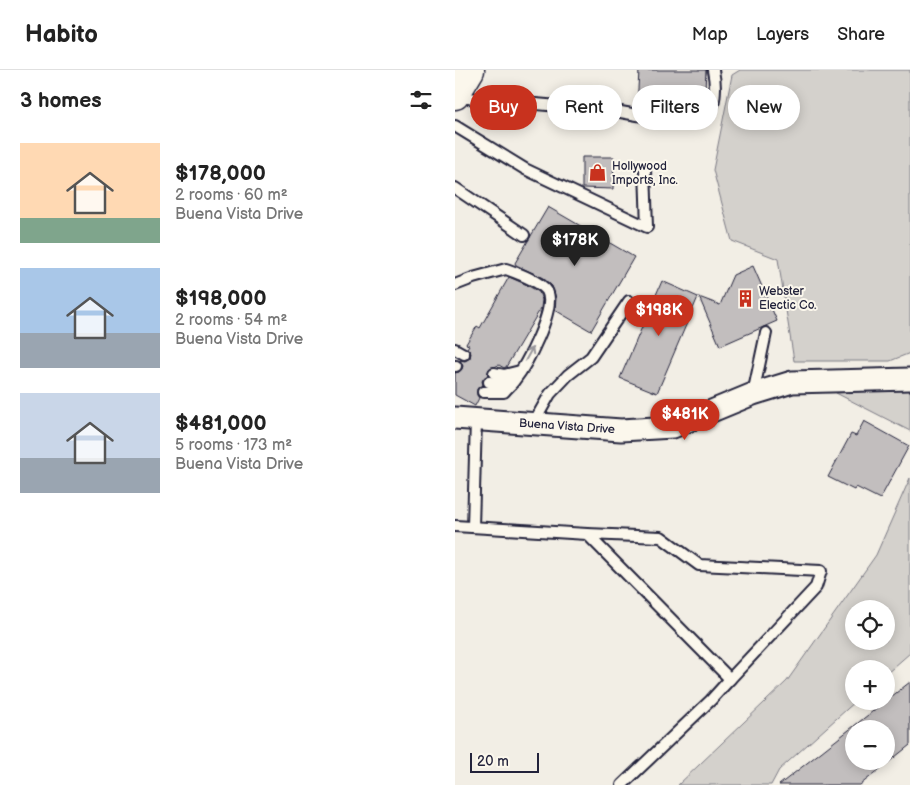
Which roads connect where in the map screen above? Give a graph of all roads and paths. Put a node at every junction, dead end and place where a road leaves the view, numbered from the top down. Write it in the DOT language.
graph roads {
  1 [pos="470,70"];
  2 [pos="713,70"];
  3 [pos="455,96"];
  4 [pos="455,126"];
  5 [pos="645,170"];
  6 [pos="455,188"];
  7 [pos="524,235"];
  8 [pos="455,285"];
  9 [pos="629,301"];
  10 [pos="766,333"];
  11 [pos="519,374"];
  12 [pos="491,377"];
  13 [pos="910,379"];
  14 [pos="483,392"];
  15 [pos="753,394"];
  16 [pos="455,418"];
  17 [pos="476,420"];
  18 [pos="533,424"];
  19 [pos="455,526"];
  20 [pos="473,527"];
  21 [pos="587,534"];
  22 [pos="730,679"];
  23 [pos="622,785"];
  1 -- 3 [label="main road"];
  2 -- 3 [label="lane"];
  4 -- 5 [label="lane"];
  6 -- 7 [label="lane"];
  11 -- 8 [label="lane, one-way"];
  9 -- 18 [label="lane"];
  10 -- 15 [label="lane"];
  11 -- 12 [label="lane"];
  11 -- 14 [label="lane"];
  13 -- 15 [label="street, Buena Vista Drive"];
  15 -- 18 [label="street, Buena Vista Drive"];
  16 -- 17 [label="street, Buena Vista Drive"];
  17 -- 18 [label="street, Buena Vista Drive"];
  17 -- 20 [label="lane"];
  19 -- 20 [label="lane"];
  20 -- 21 [label="lane"];
  21 -- 22 [label="lane"];
  21 -- 22 [label="lane"];
  22 -- 23 [label="lane"];
}
